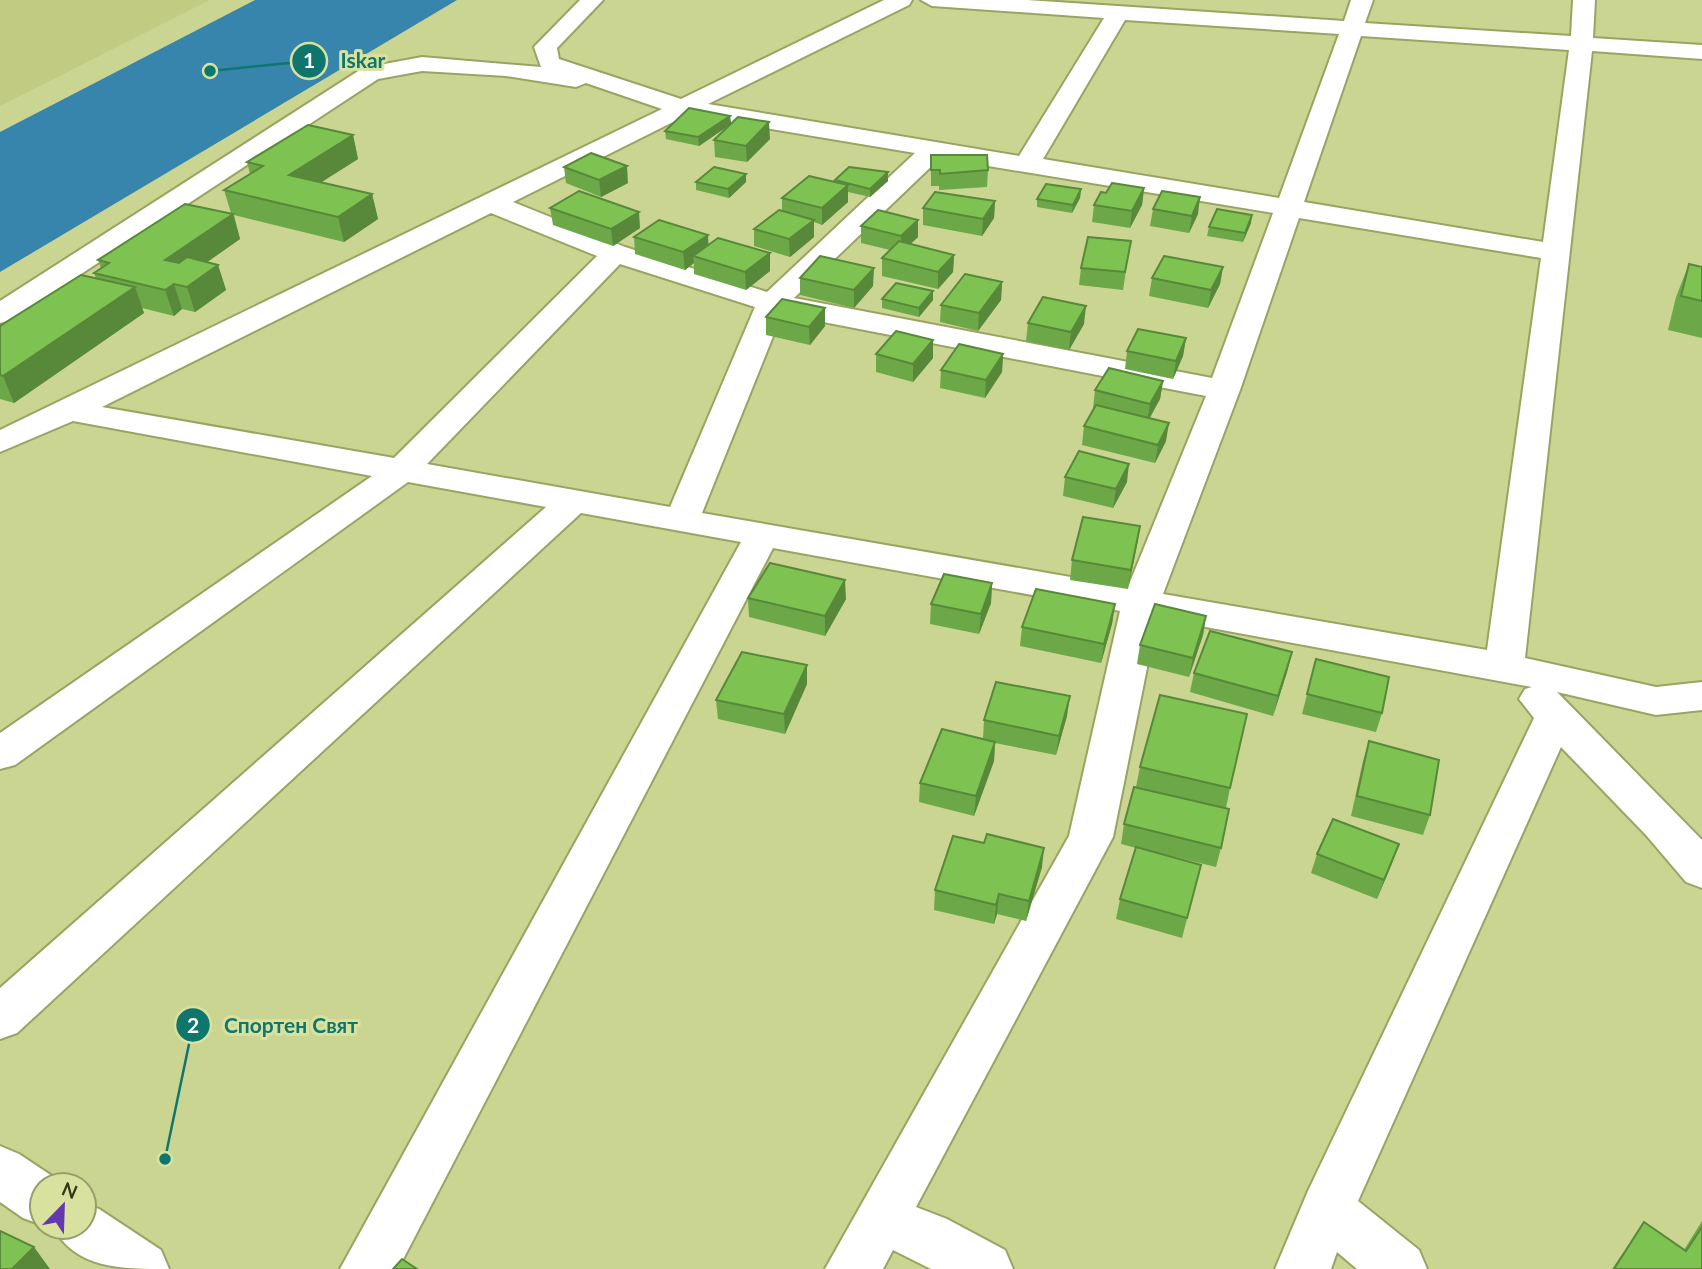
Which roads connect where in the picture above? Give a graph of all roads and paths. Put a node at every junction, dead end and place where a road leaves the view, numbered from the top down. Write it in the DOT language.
graph roads {
  1 [pos="592,0"];
  2 [pos="901,0"];
  3 [pos="932,0"];
  4 [pos="1584,0"];
  5 [pos="1118,13"];
  6 [pos="1358,14"];
  7 [pos="1581,46"];
  8 [pos="1702,52"];
  9 [pos="606,84"];
  10 [pos="680,107"];
  11 [pos="934,149"];
  12 [pos="1027,164"];
  13 [pos="491,203"];
  14 [pos="1290,208"];
  15 [pos="1555,252"];
  16 [pos="615,253"];
  17 [pos="772,303"];
  18 [pos="0,314"];
  19 [pos="1224,390"];
  20 [pos="69,411"];
  21 [pos="0,442"];
  22 [pos="401,471"];
  23 [pos="575,500"];
  24 [pos="682,519"];
  25 [pos="763,534"];
  26 [pos="1141,602"];
  27 [pos="1504,667"];
  28 [pos="1702,696"];
  29 [pos="1556,714"];
  30 [pos="0,754"];
  31 [pos="1702,870"];
  32 [pos="0,1018"];
  33 [pos="0,1171"];
  34 [pos="28,1190"];
  35 [pos="1327,1209"];
  36 [pos="881,1220"];
  37 [pos="98,1241"];
  38 [pos="130,1266"];
  39 [pos="368,1269"];
  40 [pos="853,1269"];
  41 [pos="985,1269"];
  42 [pos="1303,1269"];
  43 [pos="1398,1269"];
  1 -- 9 [label="street"];
  2 -- 10 [label="street"];
  3 -- 5 [label="street"];
  4 -- 7 [label="street"];
  5 -- 6 [label="street"];
  5 -- 12 [label="street"];
  6 -- 7 [label="street"];
  6 -- 14 [label="street"];
  7 -- 8 [label="street"];
  7 -- 15 [label="street"];
  9 -- 10 [label="street"];
  9 -- 18 [label="street"];
  10 -- 11 [label="street"];
  10 -- 13 [label="street"];
  11 -- 12 [label="street"];
  11 -- 17 [label="street"];
  12 -- 14 [label="street"];
  13 -- 16 [label="street"];
  13 -- 20 [label="street"];
  14 -- 15 [label="street"];
  14 -- 19 [label="street"];
  15 -- 27 [label="street"];
  16 -- 17 [label="street"];
  16 -- 22 [label="street"];
  17 -- 19 [label="street"];
  17 -- 24 [label="street"];
  19 -- 26 [label="street"];
  20 -- 21 [label="street"];
  20 -- 22 [label="street"];
  22 -- 23 [label="street"];
  22 -- 30 [label="street"];
  23 -- 24 [label="street"];
  23 -- 32 [label="street"];
  24 -- 25 [label="street"];
  25 -- 26 [label="street"];
  25 -- 39 [label="street"];
  26 -- 27 [label="street"];
  26 -- 36 [label="street"];
  27 -- 28 [label="street"];
  27 -- 29 [label="street"];
  29 -- 31 [label="street"];
  29 -- 35 [label="street"];
  33 -- 34 [label="street"];
  35 -- 42 [label="street"];
  35 -- 43 [label="street"];
  36 -- 40 [label="street"];
  36 -- 41 [label="street"];
  37 -- 38 [label="street"];
}
